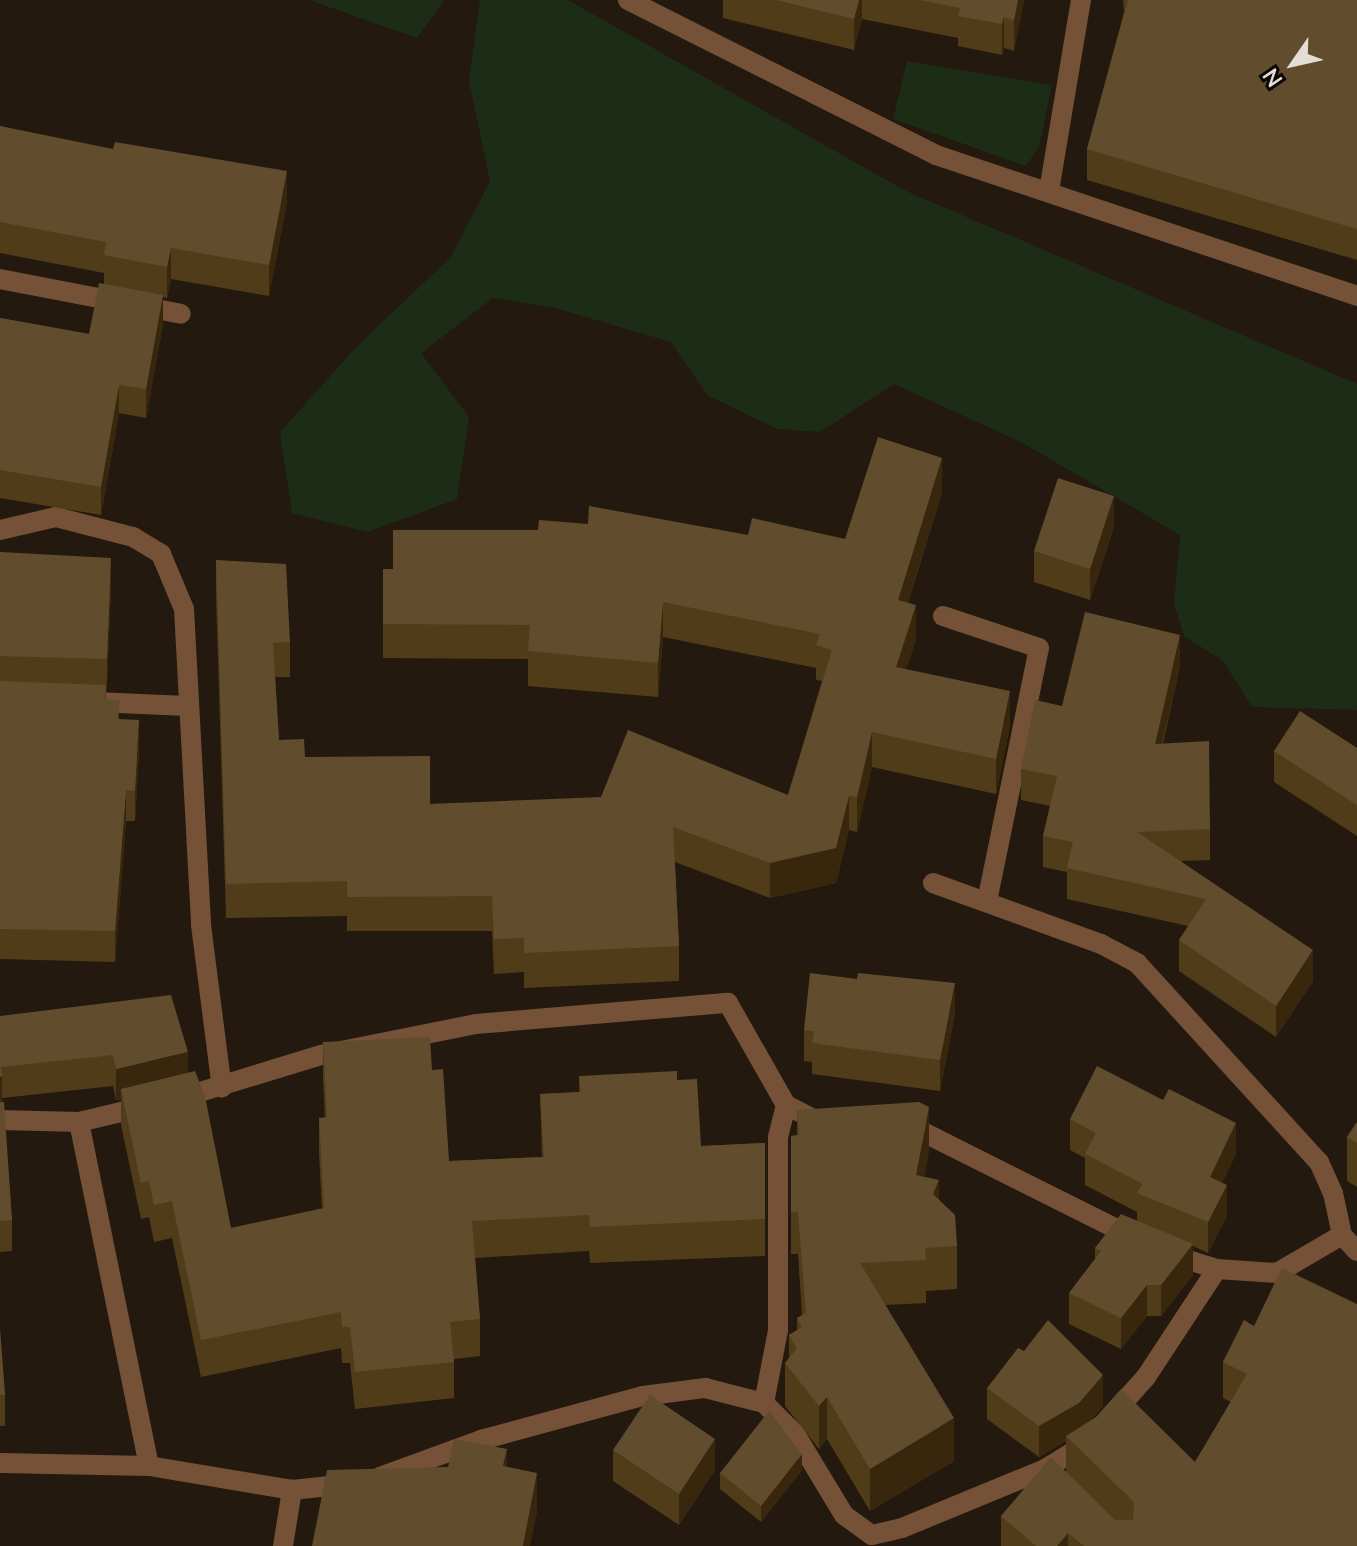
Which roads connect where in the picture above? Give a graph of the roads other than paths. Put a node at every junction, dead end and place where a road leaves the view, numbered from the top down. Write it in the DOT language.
graph roads {
  1 [pos="628,0"];
  2 [pos="1081,0"];
  3 [pos="648,6"];
  4 [pos="1049,191"];
  5 [pos="0,279"];
  6 [pos="1357,296"];
  7 [pos="181,314"];
  8 [pos="0,530"];
  9 [pos="943,616"];
  10 [pos="78,702"];
  11 [pos="187,706"];
  12 [pos="933,883"];
  13 [pos="987,901"];
  14 [pos="222,1088"];
  15 [pos="786,1105"];
  16 [pos="0,1120"];
  17 [pos="79,1122"];
  18 [pos="841,1123"];
  19 [pos="888,1127"];
  20 [pos="1342,1235"];
  21 [pos="1357,1251"];
  22 [pos="1217,1269"];
  23 [pos="764,1403"];
  24 [pos="0,1463"];
  25 [pos="149,1466"];
  26 [pos="292,1490"];
  27 [pos="902,1537"];
  28 [pos="283,1546"];
  1 -- 3 [label="street"];
  2 -- 4 [label="street"];
  3 -- 4 [label="street"];
  4 -- 6 [label="street"];
  5 -- 7 [label="street"];
  8 -- 11 [label="street"];
  9 -- 13 [label="street"];
  10 -- 11 [label="street"];
  11 -- 14 [label="street"];
  12 -- 13 [label="street"];
  13 -- 20 [label="street"];
  14 -- 15 [label="street"];
  14 -- 17 [label="street"];
  15 -- 18 [label="street"];
  15 -- 23 [label="street"];
  16 -- 17 [label="street"];
  17 -- 25 [label="street"];
  19 -- 22 [label="street"];
  20 -- 21 [label="street"];
  20 -- 22 [label="street"];
  22 -- 27 [label="street"];
  23 -- 26 [label="street"];
  23 -- 27 [label="street"];
  24 -- 25 [label="street"];
  25 -- 26 [label="street"];
  26 -- 28 [label="street"];
}
